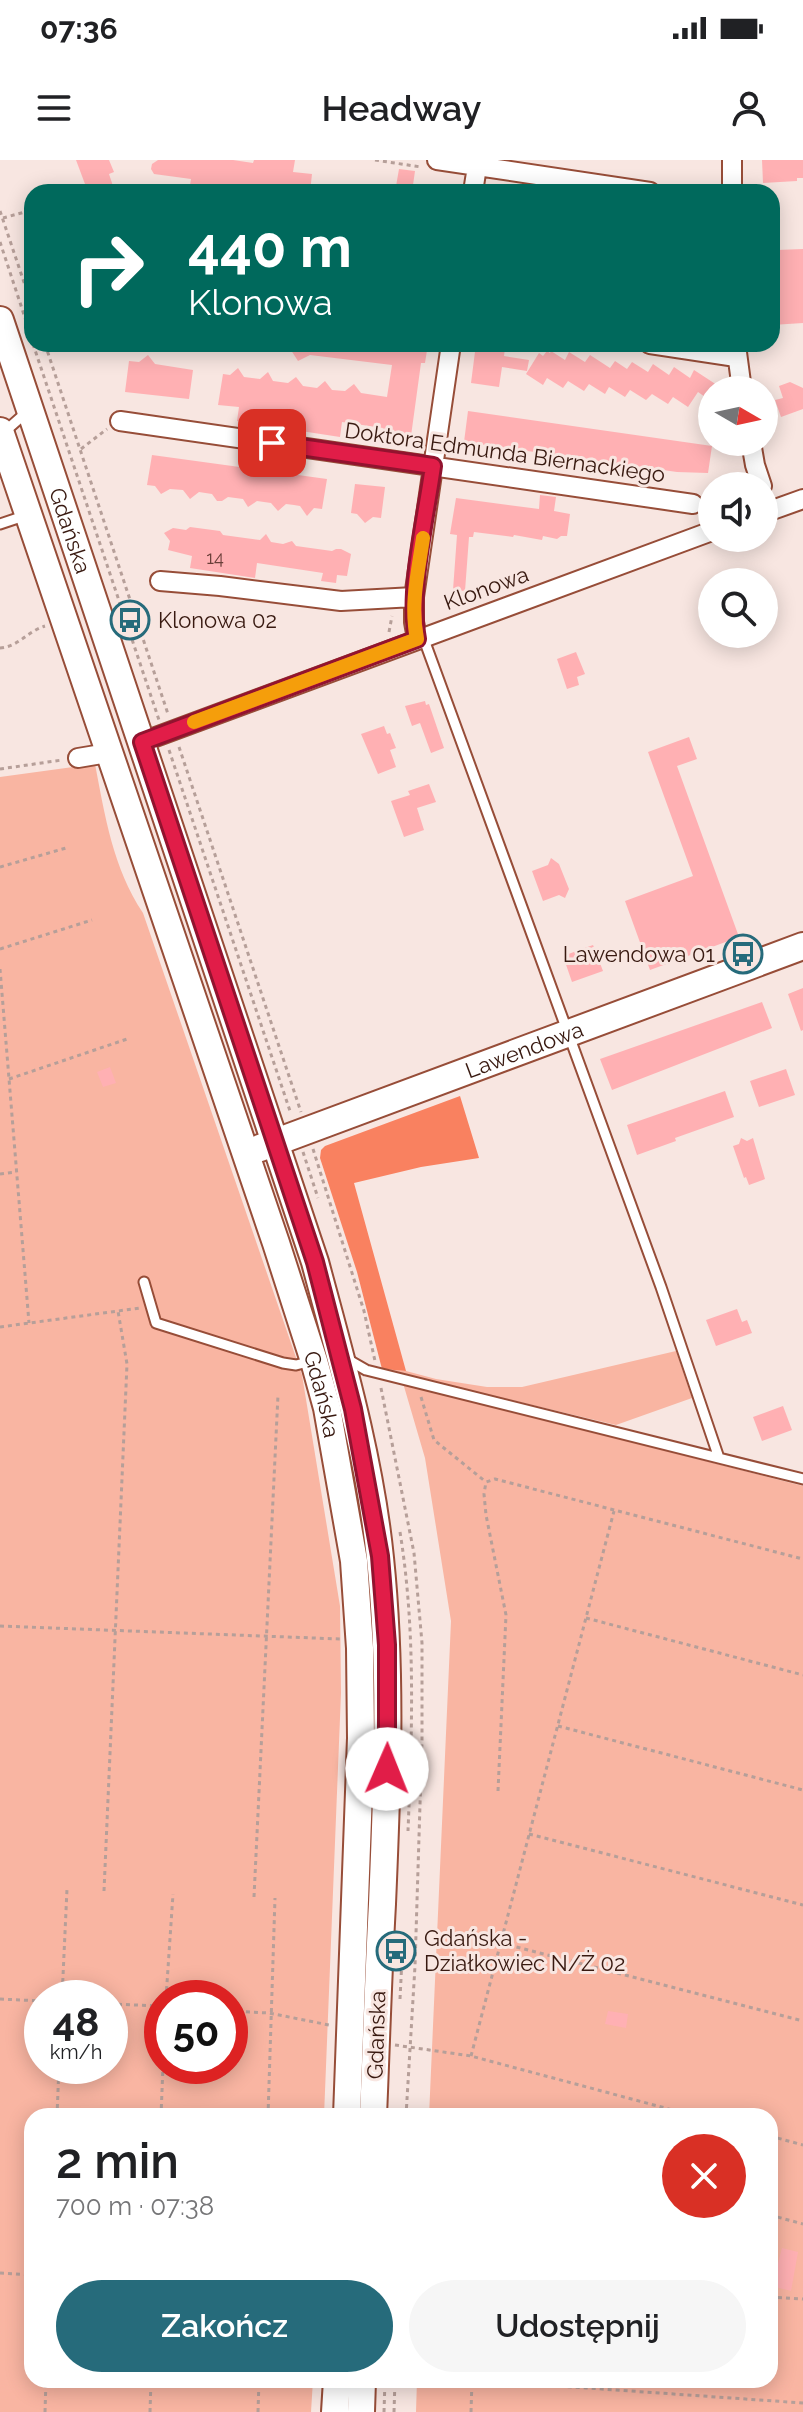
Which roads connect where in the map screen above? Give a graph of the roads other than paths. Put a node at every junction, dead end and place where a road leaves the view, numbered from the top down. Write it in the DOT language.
graph roads {
  1 [pos="732,160"];
  2 [pos="429,163"];
  3 [pos="478,163"];
  4 [pos="474,184"];
  5 [pos="603,184"];
  6 [pos="732,184"];
  7 [pos="15,338"];
  8 [pos="450,352"];
  9 [pos="736,352"];
  10 [pos="740,376"];
  11 [pos="30,409"];
  12 [pos="120,421"];
  13 [pos="0,433"];
  14 [pos="433,466"];
  15 [pos="803,499"];
  16 [pos="693,504"];
  17 [pos="778,508"];
  18 [pos="27,515"];
  19 [pos="0,524"];
  20 [pos="698,536"];
  21 [pos="160,581"];
  22 [pos="405,597"];
  23 [pos="417,639"];
  24 [pos="153,738"];
  25 [pos="108,753"];
  26 [pos="78,758"];
  27 [pos="803,946"];
  28 [pos="567,1034"];
  29 [pos="287,1139"];
  30 [pos="245,1153"];
  31 [pos="144,1282"];
  32 [pos="340,1356"];
  33 [pos="314,1361"];
  34 [pos="719,1458"];
  35 [pos="803,1479"];
  36 [pos="347,2108"];
  37 [pos="374,2108"];
  38 [pos="336,2388"];
  39 [pos="362,2388"];
  40 [pos="335,2412"];
  41 [pos="361,2412"];
  1 -- 6 [label="street"];
  2 -- 3 [label="street"];
  3 -- 4 [label="street"];
  3 -- 5 [label="street"];
  7 -- 11 [label="main road, Gdańska"];
  8 -- 14 [label="street"];
  9 -- 10 [label="street"];
  11 -- 13 [label="lane"];
  11 -- 24 [label="main road, Gdańska"];
  12 -- 14 [label="street, Doktora Edmunda Biernackiego"];
  13 -- 18 [label="main road, Gdańska"];
  14 -- 16 [label="street, Doktora Edmunda Biernackiego"];
  14 -- 22 [label="street"];
  15 -- 17 [label="street"];
  18 -- 19 [label="lane"];
  18 -- 25 [label="main road, Gdańska"];
  20 -- 23 [label="street, Klonowa"];
  21 -- 22 [label="street"];
  22 -- 23 [label="street"];
  23 -- 24 [label="street, Klonowa"];
  23 -- 28 [label="lane"];
  24 -- 25 [label="main road"];
  24 -- 29 [label="main road, Gdańska"];
  25 -- 26 [label="street"];
  25 -- 30 [label="main road, Gdańska"];
  27 -- 28 [label="main road, Lawendowa"];
  28 -- 29 [label="main road, Lawendowa"];
  28 -- 34 [label="lane"];
  29 -- 30 [label="main road, Lawendowa"];
  29 -- 32 [label="main road, Gdańska"];
  30 -- 33 [label="main road, Gdańska"];
  31 -- 33 [label="lane"];
  32 -- 33 [label="lane"];
  32 -- 34 [label="lane"];
  32 -- 37 [label="main road, Gdańska"];
  33 -- 36 [label="main road, Gdańska"];
  34 -- 35 [label="lane"];
  38 -- 40 [label="main road"];
  39 -- 41 [label="main road"];
}
